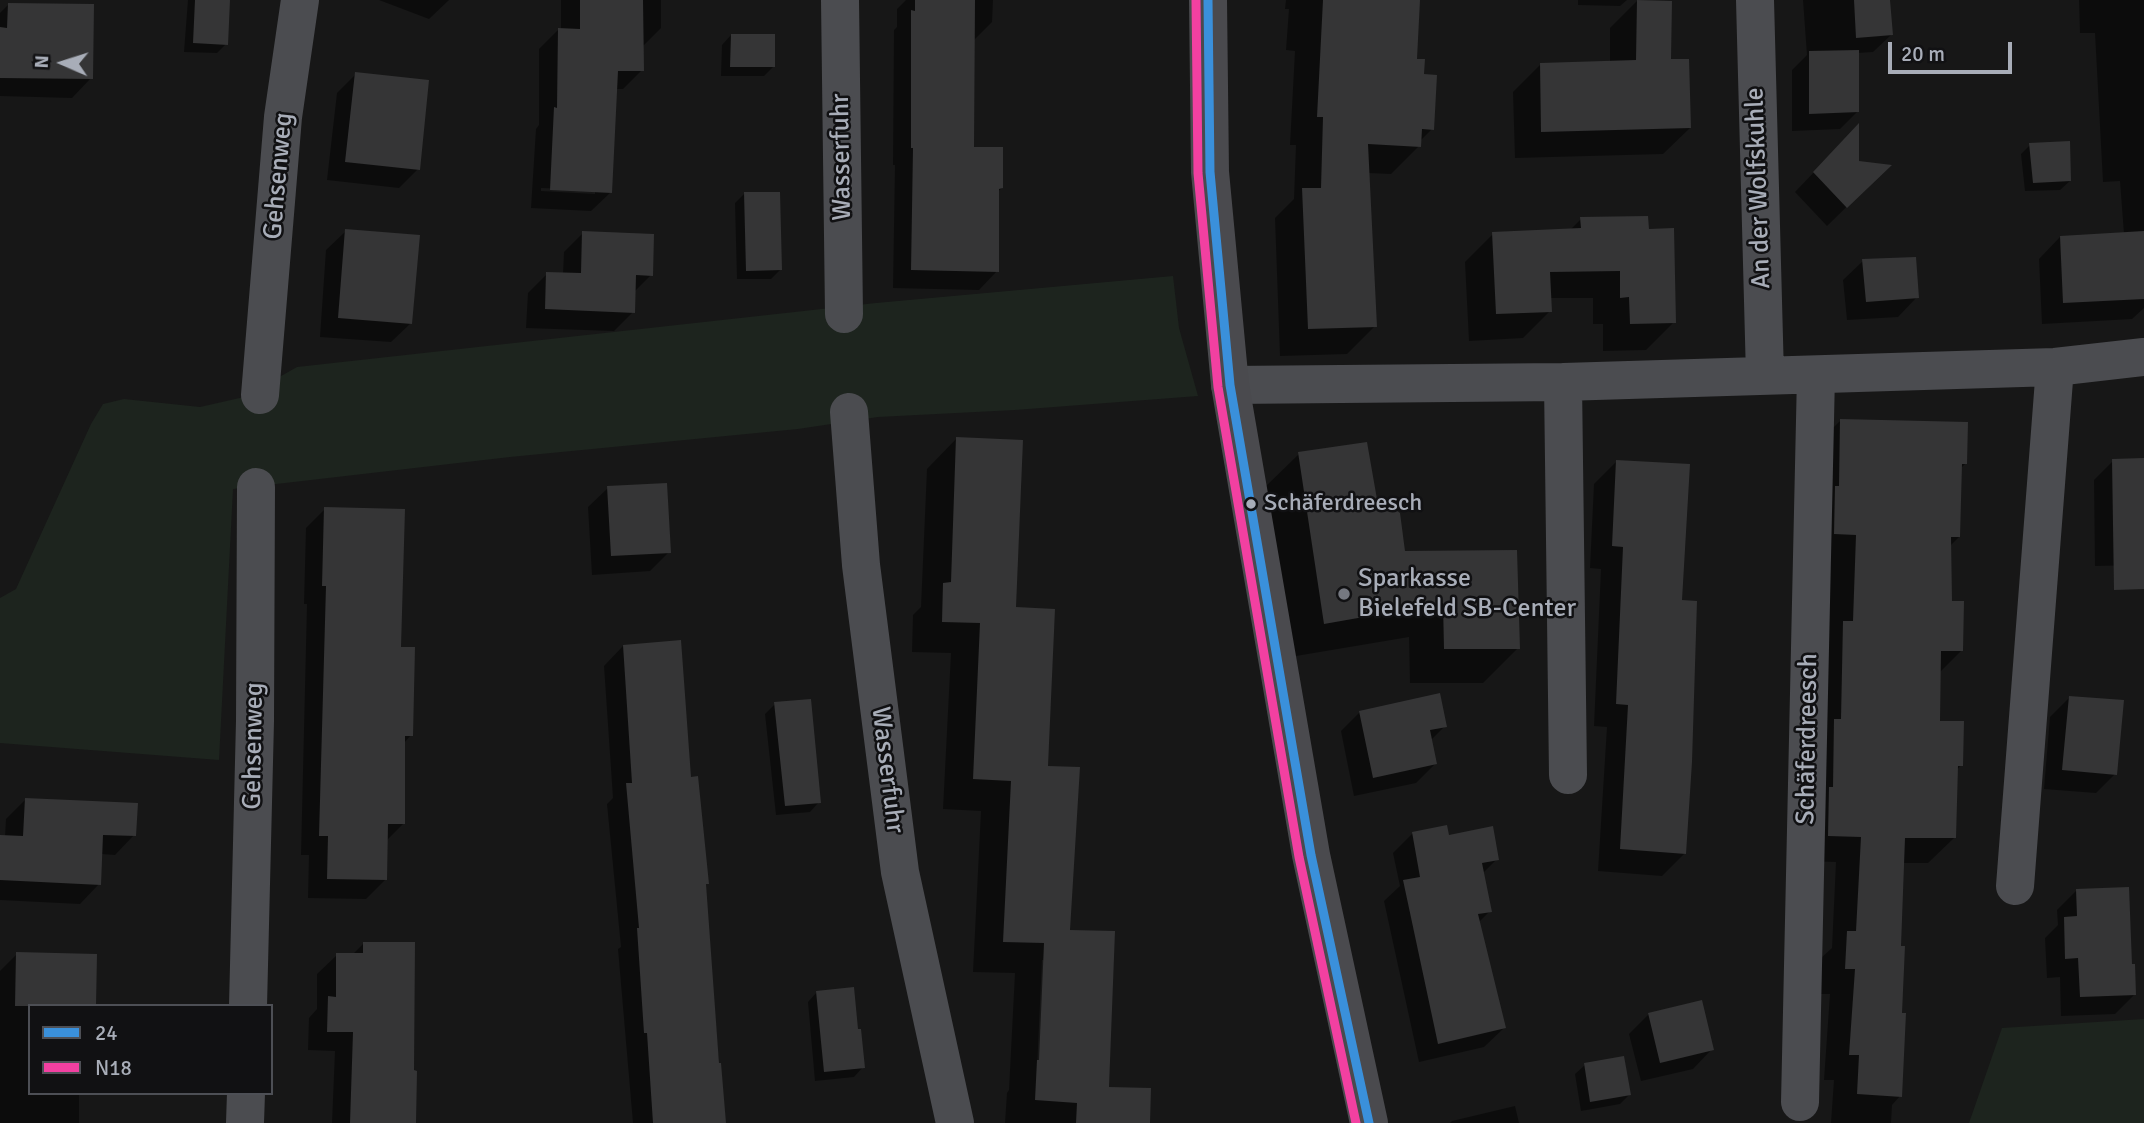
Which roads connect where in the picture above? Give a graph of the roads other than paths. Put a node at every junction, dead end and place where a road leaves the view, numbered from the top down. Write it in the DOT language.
graph roads {
  1 [pos="300,0"];
  2 [pos="840,0"];
  3 [pos="1208,0"];
  4 [pos="1755,0"];
  5 [pos="844,314"];
  6 [pos="2144,358"];
  7 [pos="2055,367"];
  8 [pos="1816,375"];
  9 [pos="1765,376"];
  10 [pos="1563,382"];
  11 [pos="1230,384"];
  12 [pos="260,395"];
  13 [pos="849,412"];
  14 [pos="256,487"];
  15 [pos="1568,775"];
  16 [pos="2015,886"];
  17 [pos="248,1004"];
  18 [pos="246,1095"];
  19 [pos="1800,1102"];
  20 [pos="245,1123"];
  21 [pos="955,1123"];
  22 [pos="1369,1123"];
  1 -- 12 [label="street, Gehsenweg"];
  2 -- 5 [label="street, Wasserfuhr"];
  3 -- 11 [label="main road"];
  4 -- 9 [label="street, An der Wolfskuhle"];
  6 -- 7 [label="street"];
  7 -- 8 [label="street"];
  7 -- 16 [label="street"];
  8 -- 9 [label="street"];
  8 -- 19 [label="street, Schäferdreesch"];
  9 -- 10 [label="street"];
  10 -- 11 [label="street"];
  10 -- 15 [label="street"];
  11 -- 22 [label="main road"];
  13 -- 21 [label="street, Wasserfuhr"];
  14 -- 17 [label="street, Gehsenweg"];
  18 -- 20 [label="street"];
}
